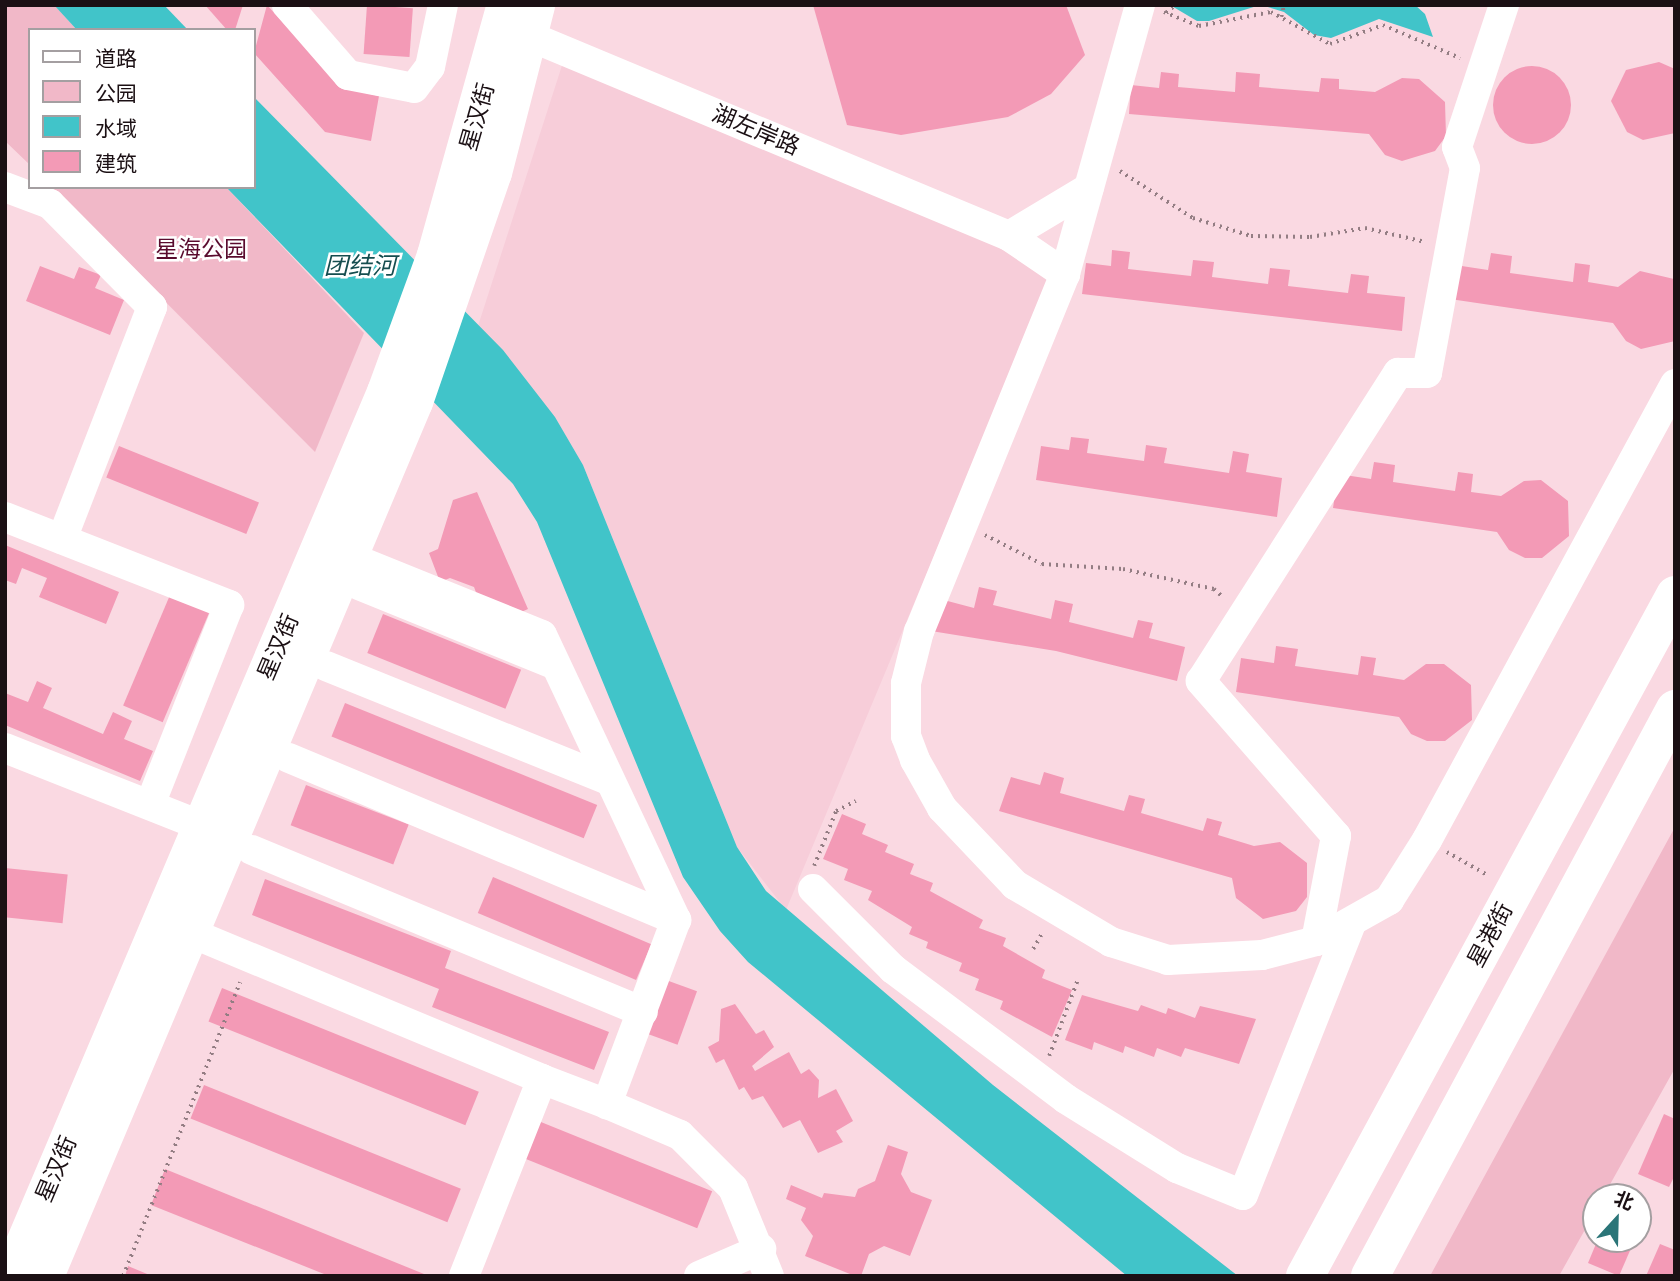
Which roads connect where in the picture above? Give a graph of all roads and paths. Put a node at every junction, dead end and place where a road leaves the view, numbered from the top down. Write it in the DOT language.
graph roads {
  1 [pos="287,5"];
  2 [pos="443,5"];
  3 [pos="1284,5"];
  4 [pos="1504,5"];
  5 [pos="1173,7"];
  6 [pos="1155,8"];
  7 [pos="1282,15"];
  8 [pos="518,18"];
  9 [pos="1486,60"];
  10 [pos="1100,148"];
  11 [pos="5,187"];
  12 [pos="1089,188"];
  13 [pos="1009,236"];
  14 [pos="1449,253"];
  15 [pos="1065,274"];
  16 [pos="1675,384"];
  17 [pos="400,397"];
  18 [pos="5,517"];
  19 [pos="966,523"];
  20 [pos="62,539"];
  21 [pos="354,571"];
  22 [pos="1675,595"];
  23 [pos="1243,614"];
  24 [pos="326,666"];
  25 [pos="1675,709"];
  26 [pos="5,748"];
  27 [pos="289,758"];
  28 [pos="610,781"];
  29 [pos="856,801"];
  30 [pos="150,805"];
  31 [pos="202,826"];
  32 [pos="1427,840"];
  33 [pos="252,850"];
  34 [pos="813,889"];
  35 [pos="1515,890"];
  36 [pos="676,920"];
  37 [pos="1351,923"];
  38 [pos="189,932"];
  39 [pos="1315,941"];
  40 [pos="250,957"];
  41 [pos="1079,979"];
  42 [pos="643,1012"];
  43 [pos="542,1079"];
  44 [pos="1040,1081"];
  45 [pos="607,1104"];
  46 [pos="765,1263"];
  47 [pos="11,1276"];
  48 [pos="45,1276"];
  49 [pos="123,1276"];
  50 [pos="464,1276"];
  51 [pos="699,1276"];
  52 [pos="1305,1276"];
  53 [pos="1370,1276"];
  1 -- 2 [label="street"];
  3 -- 7 [label="path"];
  4 -- 9 [label="street"];
  5 -- 6 [label="path"];
  6 -- 7 [label="path"];
  6 -- 10 [label="street"];
  7 -- 9 [label="path"];
  8 -- 13 [label="street, 湖左岸路"];
  8 -- 17 [label="main road, 星汉街"];
  9 -- 14 [label="street"];
  10 -- 12 [label="street"];
  10 -- 14 [label="path"];
  11 -- 20 [label="street"];
  12 -- 13 [label="street"];
  12 -- 15 [label="street"];
  13 -- 15 [label="street, 湖左岸路"];
  14 -- 23 [label="street"];
  15 -- 19 [label="street"];
  16 -- 32 [label="street"];
  17 -- 21 [label="main road, 星汉街"];
  17 -- 31 [label="main road, 星汉街"];
  18 -- 20 [label="street"];
  19 -- 23 [label="path"];
  19 -- 39 [label="street"];
  20 -- 30 [label="street"];
  21 -- 28 [label="street"];
  21 -- 38 [label="main road, 星汉街"];
  22 -- 35 [label="main road, 星港街"];
  23 -- 39 [label="street"];
  24 -- 28 [label="street"];
  25 -- 53 [label="main road"];
  26 -- 30 [label="street"];
  27 -- 36 [label="street"];
  28 -- 36 [label="street"];
  29 -- 34 [label="path"];
  30 -- 31 [label="street"];
  31 -- 47 [label="main road, 星汉街"];
  32 -- 35 [label="path"];
  32 -- 37 [label="street"];
  33 -- 42 [label="street"];
  34 -- 44 [label="street"];
  35 -- 52 [label="main road, 星港街"];
  36 -- 42 [label="street"];
  37 -- 39 [label="street"];
  37 -- 44 [label="street"];
  38 -- 40 [label="street"];
  38 -- 48 [label="main road, 星汉街"];
  40 -- 43 [label="street"];
  40 -- 49 [label="path"];
  41 -- 44 [label="path"];
  42 -- 45 [label="street"];
  43 -- 45 [label="street"];
  43 -- 50 [label="street"];
  45 -- 46 [label="street"];
  46 -- 51 [label="street"];
}
